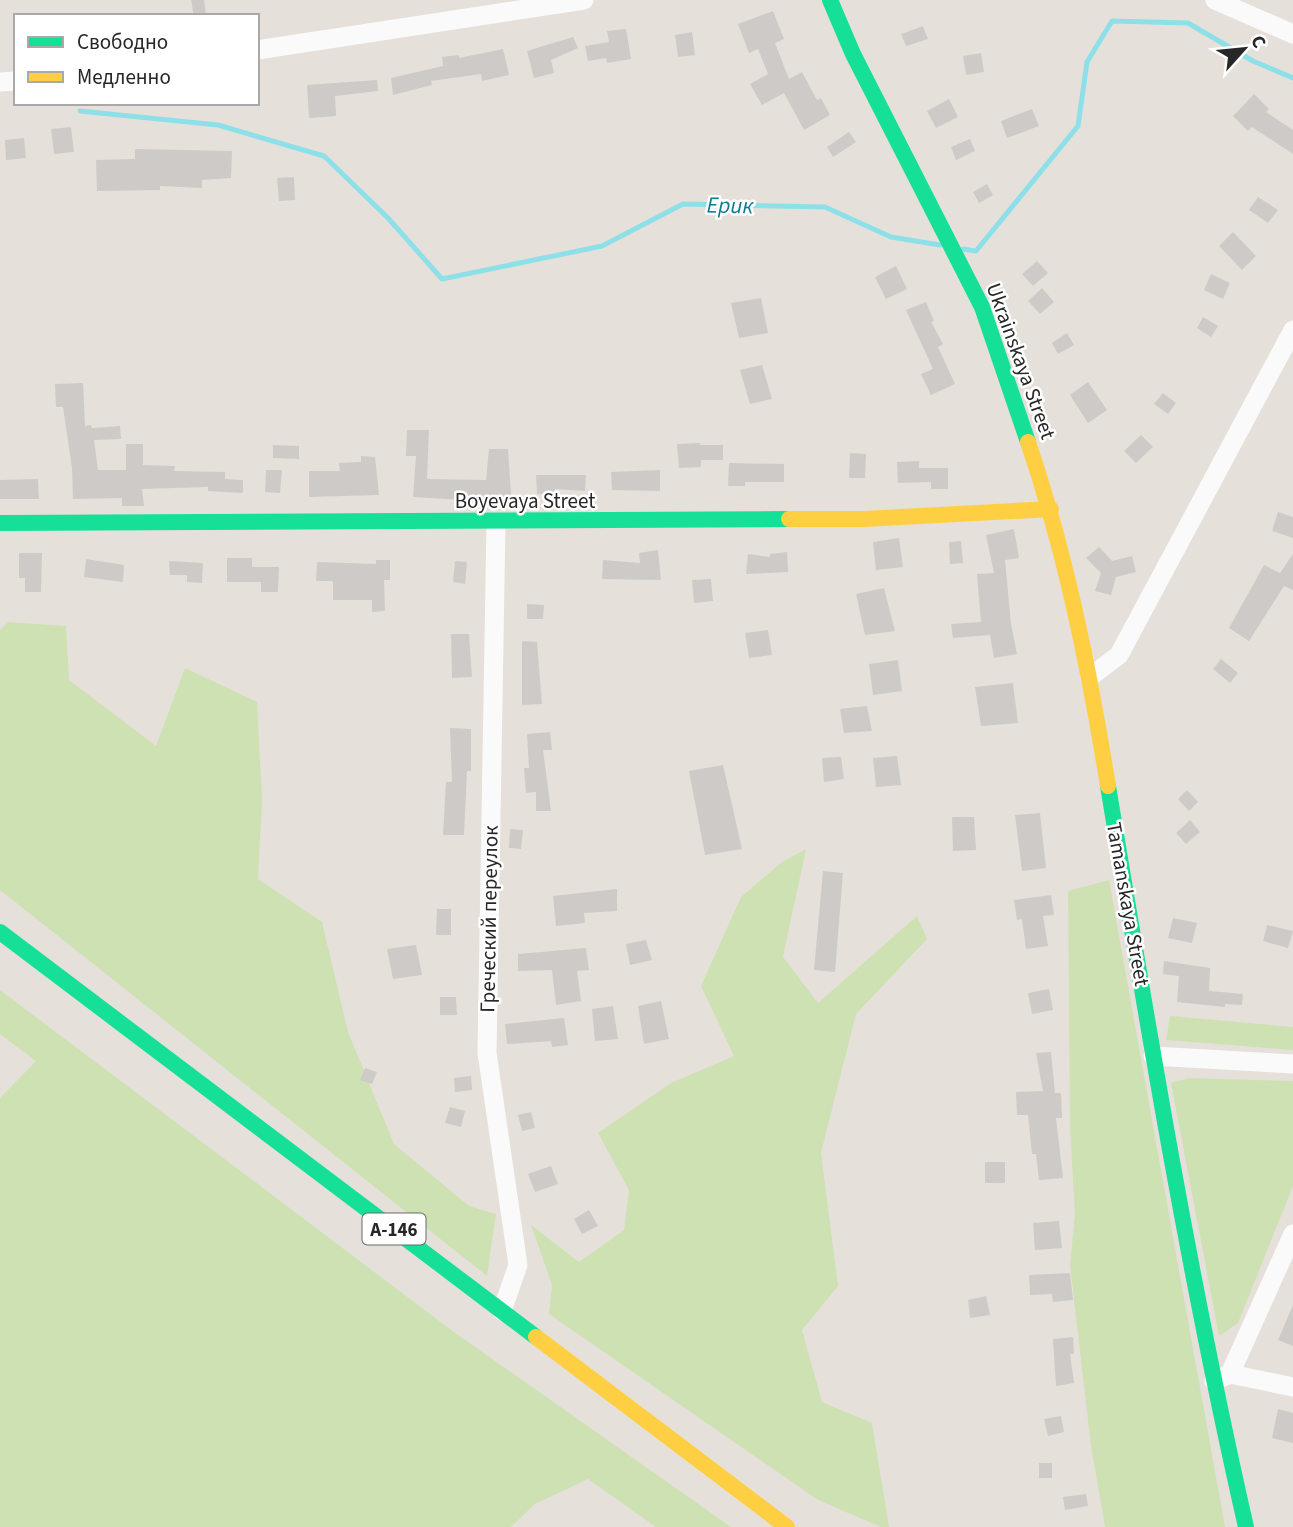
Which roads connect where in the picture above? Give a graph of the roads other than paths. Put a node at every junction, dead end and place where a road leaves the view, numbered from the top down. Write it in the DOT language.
graph roads {
  1 [pos="584,0"];
  2 [pos="830,0"];
  3 [pos="1215,0"];
  4 [pos="1293,34"];
  5 [pos="259,50"];
  6 [pos="1293,330"];
  7 [pos="1051,509"];
  8 [pos="0,523"];
  9 [pos="496,523"];
  10 [pos="1090,677"];
  11 [pos="0,932"];
  12 [pos="1153,1056"];
  13 [pos="1293,1063"];
  14 [pos="1293,1234"];
  15 [pos="502,1311"];
  16 [pos="1222,1378"];
  17 [pos="1293,1387"];
  18 [pos="787,1527"];
  19 [pos="1246,1527"];
  1 -- 5 [label="street"];
  2 -- 7 [label="main road, Ukrainskaya Street"];
  3 -- 4 [label="street"];
  6 -- 10 [label="street"];
  7 -- 9 [label="main road, Boyevaya Street"];
  7 -- 10 [label="main road, Ukrainskaya Street"];
  8 -- 9 [label="main road, Boyevaya Street"];
  9 -- 15 [label="street, Греческий переулок"];
  10 -- 12 [label="main road, Tamanskaya Street"];
  11 -- 15 [label="main road, А-146"];
  12 -- 13 [label="street"];
  12 -- 16 [label="main road, Tamanskaya Street"];
  14 -- 16 [label="street"];
  15 -- 18 [label="main road, А-146"];
  16 -- 17 [label="street"];
  16 -- 19 [label="main road, Tamanskaya Street"];
}
